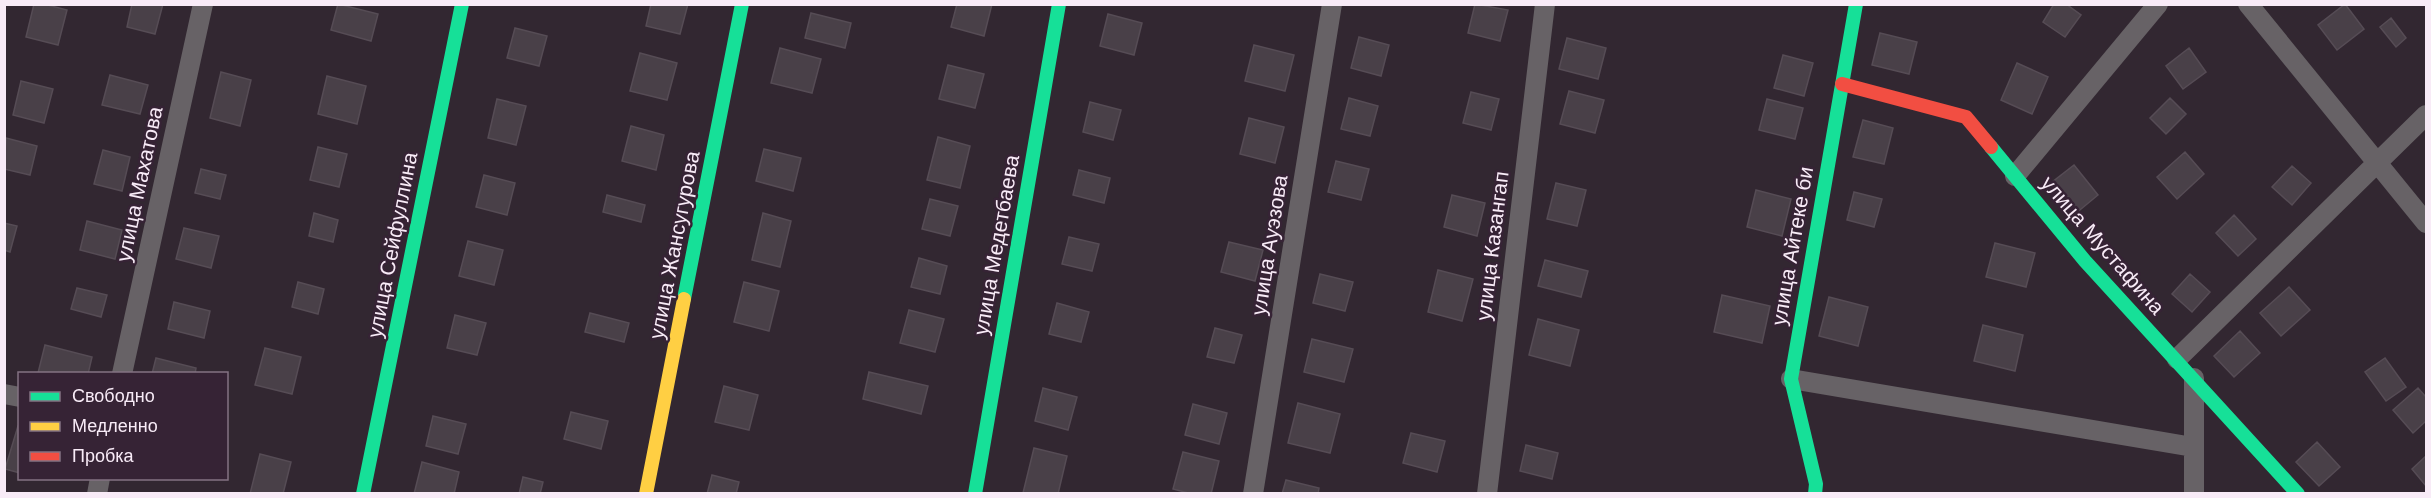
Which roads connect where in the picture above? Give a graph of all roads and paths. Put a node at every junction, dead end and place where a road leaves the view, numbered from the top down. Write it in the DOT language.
graph roads {
  1 [pos="203,4"];
  2 [pos="462,4"];
  3 [pos="742,4"];
  4 [pos="1059,4"];
  5 [pos="1332,4"];
  6 [pos="1545,4"];
  7 [pos="1856,4"];
  8 [pos="2158,4"];
  9 [pos="2247,4"];
  10 [pos="1842,84"];
  11 [pos="2427,115"];
  12 [pos="2378,162"];
  13 [pos="2015,176"];
  14 [pos="2427,223"];
  15 [pos="2177,359"];
  16 [pos="122,372"];
  17 [pos="2194,378"];
  18 [pos="1791,379"];
  19 [pos="2193,447"];
  20 [pos="363,494"];
  21 [pos="646,494"];
  22 [pos="975,494"];
  23 [pos="1252,494"];
  24 [pos="1487,494"];
  25 [pos="1815,494"];
  26 [pos="2194,494"];
  27 [pos="2298,494"];
  1 -- 16 [label="street, улица Махатова"];
  2 -- 20 [label="street, улица Сейфуллина"];
  3 -- 21 [label="street, улица Жансугурова"];
  4 -- 22 [label="street, улица Медетбаева"];
  5 -- 23 [label="street, улица Ауэзова"];
  6 -- 24 [label="street, улица Казангап"];
  7 -- 10 [label="street, улица Айтеке би"];
  8 -- 13 [label="street"];
  9 -- 12 [label="street"];
  10 -- 13 [label="street, улица Мустафина"];
  10 -- 18 [label="street, улица Айтеке би"];
  11 -- 12 [label="street"];
  12 -- 14 [label="street"];
  12 -- 15 [label="street"];
  13 -- 15 [label="street, улица Мустафина"];
  15 -- 17 [label="street, улица Мустафина"];
  17 -- 19 [label="street"];
  17 -- 27 [label="street, улица Мустафина"];
  18 -- 19 [label="street"];
  18 -- 25 [label="street, улица Айтеке би"];
  19 -- 26 [label="street"];
}
